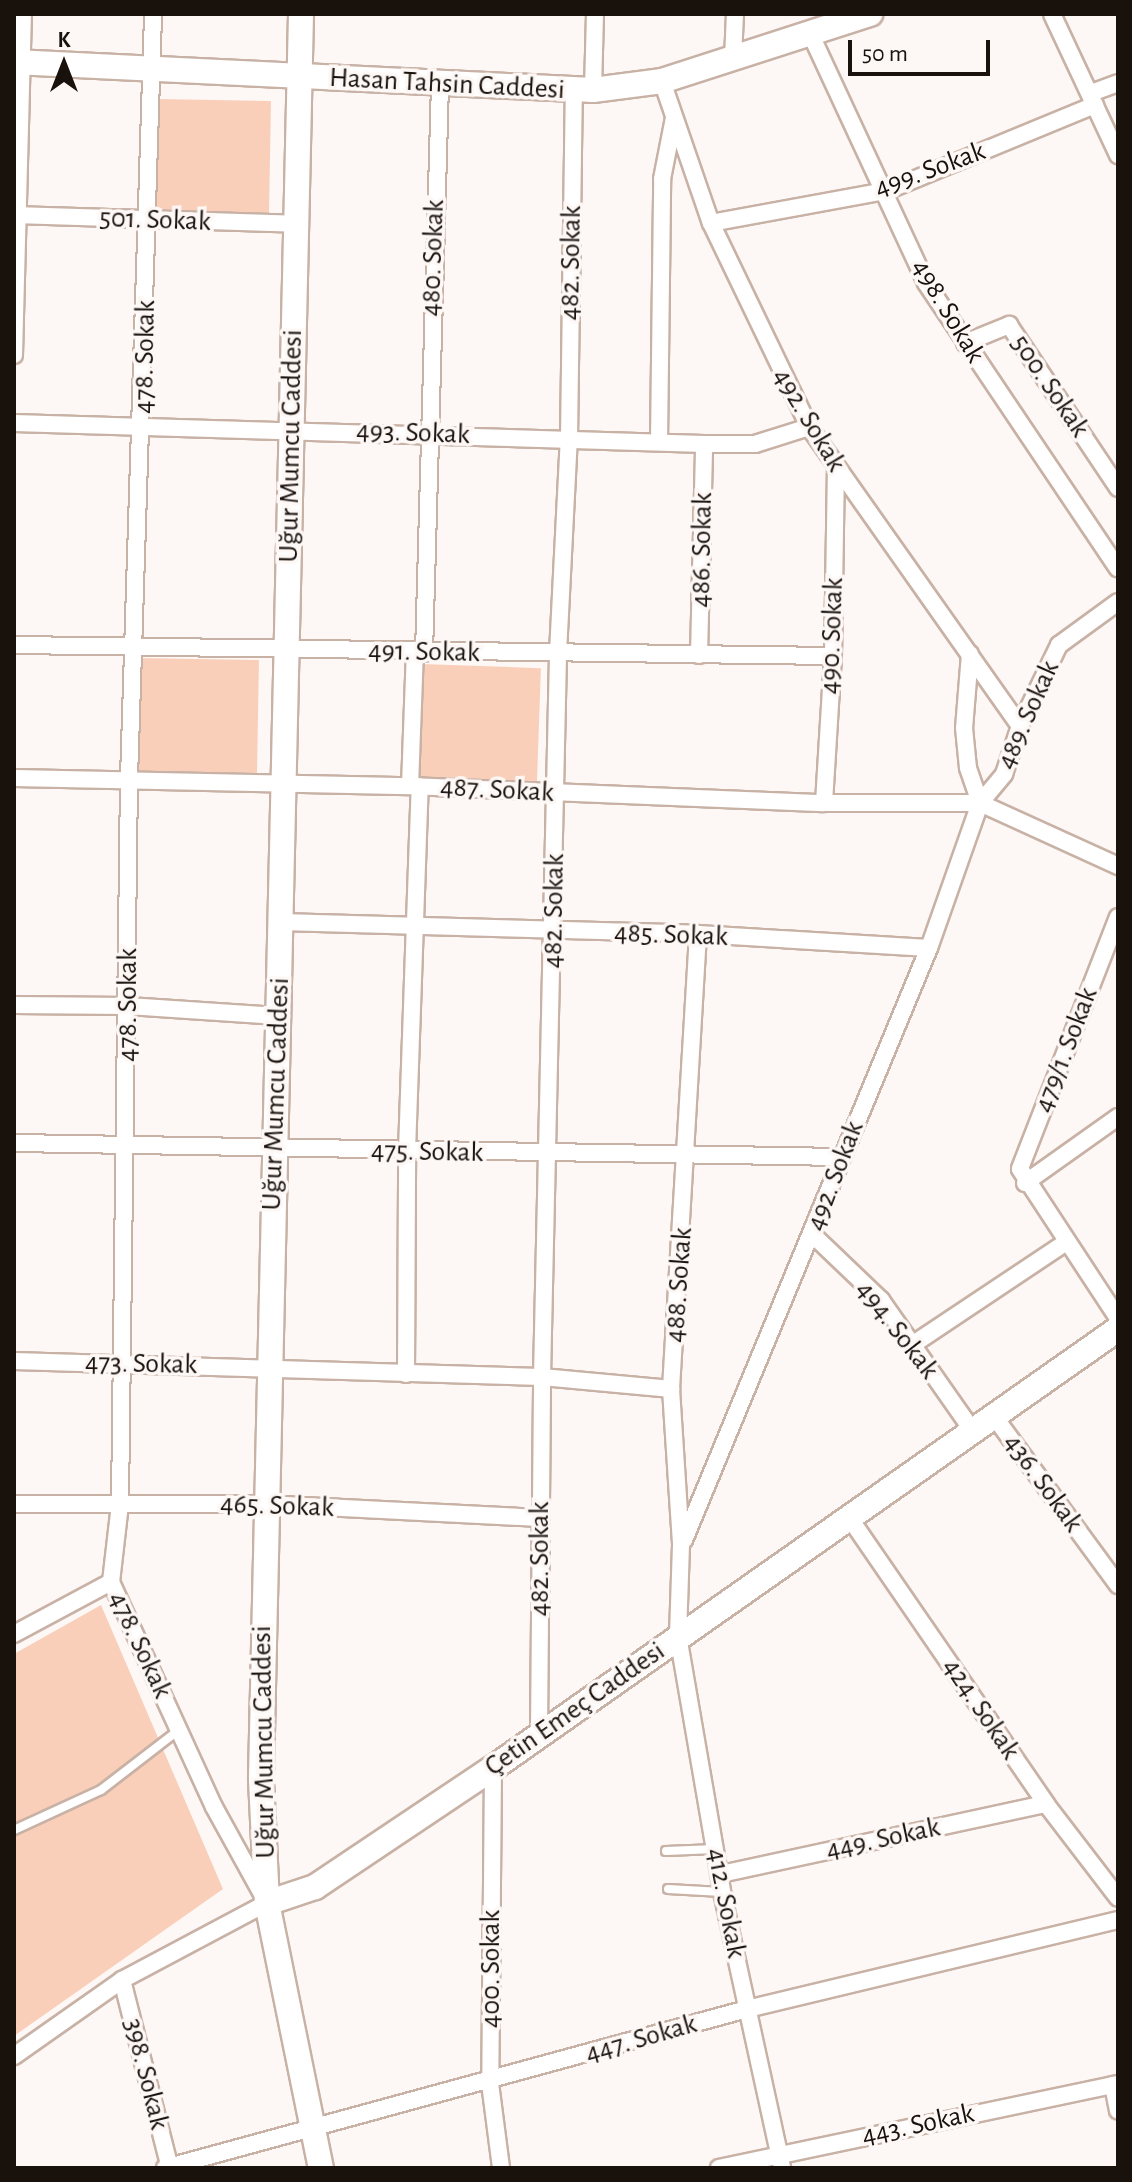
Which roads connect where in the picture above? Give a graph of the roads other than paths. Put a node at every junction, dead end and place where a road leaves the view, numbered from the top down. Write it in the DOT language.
graph roads {
  1 [pos="23,14"];
  2 [pos="153,14"];
  3 [pos="301,14"];
  4 [pos="595,14"];
  5 [pos="735,14"];
  6 [pos="870,14"];
  7 [pos="1052,14"];
  8 [pos="811,35"];
  9 [pos="733,59"];
  10 [pos="18,62"];
  11 [pos="152,70"];
  12 [pos="298,78"];
  13 [pos="662,81"];
  14 [pos="440,83"];
  15 [pos="1118,83"];
  16 [pos="583,90"];
  17 [pos="1093,99"];
  18 [pos="674,116"];
  19 [pos="1118,155"];
  20 [pos="886,191"];
  21 [pos="18,215"];
  22 [pos="147,220"];
  23 [pos="711,223"];
  24 [pos="296,224"];
  25 [pos="965,343"];
  26 [pos="14,355"];
  27 [pos="14,423"];
  28 [pos="809,427"];
  29 [pos="144,428"];
  30 [pos="292,428"];
  31 [pos="427,433"];
  32 [pos="569,438"];
  33 [pos="659,442"];
  34 [pos="704,444"];
  35 [pos="836,469"];
  36 [pos="1118,488"];
  37 [pos="1118,569"];
  38 [pos="1118,602"];
  39 [pos="14,645"];
  40 [pos="133,646"];
  41 [pos="287,649"];
  42 [pos="420,653"];
  43 [pos="558,653"];
  44 [pos="970,654"];
  45 [pos="699,655"];
  46 [pos="833,656"];
  47 [pos="1020,726"];
  48 [pos="14,778"];
  49 [pos="129,779"];
  50 [pos="284,782"];
  51 [pos="415,786"];
  52 [pos="557,793"];
  53 [pos="824,803"];
  54 [pos="980,803"];
  55 [pos="1118,866"];
  56 [pos="1118,917"];
  57 [pos="281,922"];
  58 [pos="414,930"];
  59 [pos="553,932"];
  60 [pos="698,934"];
  61 [pos="929,948"];
  62 [pos="14,1005"];
  63 [pos="128,1006"];
  64 [pos="278,1016"];
  65 [pos="1118,1117"];
  66 [pos="14,1143"];
  67 [pos="126,1147"];
  68 [pos="274,1149"];
  69 [pos="407,1151"];
  70 [pos="548,1155"];
  71 [pos="689,1157"];
  72 [pos="841,1157"];
  73 [pos="1025,1183"];
  74 [pos="813,1235"];
  75 [pos="1065,1243"];
  76 [pos="1118,1318"];
  77 [pos="1118,1329"];
  78 [pos="912,1345"];
  79 [pos="14,1361"];
  80 [pos="122,1363"];
  81 [pos="269,1367"];
  82 [pos="406,1374"];
  83 [pos="542,1377"];
  84 [pos="671,1389"];
  85 [pos="996,1419"];
  86 [pos="974,1433"];
  87 [pos="14,1504"];
  88 [pos="120,1504"];
  89 [pos="264,1504"];
  90 [pos="849,1517"];
  91 [pos="539,1518"];
  92 [pos="681,1545"];
  93 [pos="111,1582"];
  94 [pos="1118,1585"];
  95 [pos="14,1634"];
  96 [pos="678,1636"];
  97 [pos="179,1729"];
  98 [pos="539,1732"];
  99 [pos="493,1768"];
  100 [pos="1046,1804"];
  101 [pos="14,1830"];
  102 [pos="716,1849"];
  103 [pos="666,1851"];
  104 [pos="721,1874"];
  105 [pos="668,1889"];
  106 [pos="722,1892"];
  107 [pos="1118,1898"];
  108 [pos="267,1903"];
  109 [pos="1118,1920"];
  110 [pos="122,1980"];
  111 [pos="747,2009"];
  112 [pos="14,2056"];
  113 [pos="490,2083"];
  114 [pos="1115,2085"];
  115 [pos="1118,2111"];
  116 [pos="313,2129"];
  117 [pos="781,2161"];
  118 [pos="169,2168"];
  119 [pos="321,2168"];
  120 [pos="501,2168"];
  121 [pos="719,2168"];
  1 -- 10 [label="street"];
  2 -- 11 [label="street, 478. Sokak"];
  3 -- 12 [label="street, Uğur Mumcu Caddesi"];
  4 -- 16 [label="street, 482. Sokak"];
  5 -- 9 [label="street"];
  6 -- 8 [label="street, Hasan Tahsin Caddesi"];
  7 -- 17 [label="street"];
  8 -- 9 [label="street, Hasan Tahsin Caddesi"];
  8 -- 20 [label="street, 498. Sokak"];
  9 -- 13 [label="street, Hasan Tahsin Caddesi"];
  10 -- 11 [label="street, Hasan Tahsin Caddesi"];
  10 -- 21 [label="street"];
  11 -- 12 [label="street, Hasan Tahsin Caddesi"];
  11 -- 22 [label="street, 478. Sokak"];
  12 -- 14 [label="street, Hasan Tahsin Caddesi"];
  12 -- 24 [label="street, Uğur Mumcu Caddesi"];
  13 -- 16 [label="street, Hasan Tahsin Caddesi"];
  13 -- 18 [label="street, 492. Sokak"];
  14 -- 16 [label="street, Hasan Tahsin Caddesi"];
  14 -- 31 [label="street, 480. Sokak"];
  15 -- 17 [label="street, 499. Sokak"];
  16 -- 32 [label="street, 482. Sokak"];
  17 -- 19 [label="street"];
  17 -- 20 [label="street, 499. Sokak"];
  18 -- 23 [label="street, 492. Sokak"];
  18 -- 33 [label="street"];
  20 -- 23 [label="street, 499. Sokak"];
  20 -- 25 [label="street, 498. Sokak"];
  21 -- 22 [label="street, 501. Sokak"];
  21 -- 26 [label="street"];
  22 -- 24 [label="street, 501. Sokak"];
  22 -- 29 [label="street, 478. Sokak"];
  23 -- 28 [label="street, 492. Sokak"];
  24 -- 30 [label="street, Uğur Mumcu Caddesi"];
  25 -- 36 [label="street, 500. Sokak"];
  25 -- 37 [label="street, 498. Sokak"];
  27 -- 29 [label="street, 493. Sokak"];
  28 -- 34 [label="street, 493. Sokak"];
  28 -- 35 [label="street, 492. Sokak"];
  29 -- 30 [label="street, 493. Sokak"];
  29 -- 40 [label="street, 478. Sokak"];
  30 -- 31 [label="street, 493. Sokak"];
  30 -- 41 [label="street, Uğur Mumcu Caddesi"];
  31 -- 32 [label="street, 493. Sokak"];
  31 -- 42 [label="street, 480. Sokak"];
  32 -- 33 [label="street, 493. Sokak"];
  32 -- 43 [label="street, 482. Sokak"];
  33 -- 34 [label="street, 493. Sokak"];
  34 -- 45 [label="street, 486. Sokak"];
  35 -- 44 [label="street, 492. Sokak"];
  35 -- 46 [label="street, 490. Sokak"];
  38 -- 47 [label="street, 489. Sokak"];
  39 -- 40 [label="street, 491. Sokak"];
  40 -- 41 [label="street, 491. Sokak"];
  40 -- 49 [label="street, 478. Sokak"];
  41 -- 42 [label="street, 491. Sokak"];
  41 -- 50 [label="street, Uğur Mumcu Caddesi"];
  42 -- 43 [label="street, 491. Sokak"];
  42 -- 51 [label="street, 480. Sokak"];
  43 -- 45 [label="street, 491. Sokak"];
  43 -- 52 [label="street, 482. Sokak"];
  44 -- 47 [label="street, 492. Sokak"];
  44 -- 54 [label="street"];
  45 -- 46 [label="street, 491. Sokak"];
  46 -- 53 [label="street, 490. Sokak"];
  47 -- 54 [label="street, 489. Sokak"];
  48 -- 49 [label="street, 487. Sokak"];
  49 -- 50 [label="street, 487. Sokak"];
  49 -- 63 [label="street, 478. Sokak"];
  50 -- 51 [label="street, 487. Sokak"];
  50 -- 57 [label="street, Uğur Mumcu Caddesi"];
  51 -- 52 [label="street, 487. Sokak"];
  51 -- 58 [label="street, 480. Sokak"];
  52 -- 53 [label="street, 487. Sokak"];
  52 -- 59 [label="street, 482. Sokak"];
  53 -- 54 [label="street, 487. Sokak"];
  54 -- 55 [label="street"];
  54 -- 61 [label="street, 492. Sokak"];
  56 -- 73 [label="street, 479/1. Sokak"];
  57 -- 58 [label="street, 485. Sokak"];
  57 -- 64 [label="street, Uğur Mumcu Caddesi"];
  58 -- 59 [label="street, 485. Sokak"];
  58 -- 69 [label="street, 480. Sokak"];
  59 -- 60 [label="street, 485. Sokak"];
  59 -- 70 [label="street, 482. Sokak"];
  60 -- 61 [label="street, 485. Sokak"];
  60 -- 71 [label="street, 488. Sokak"];
  61 -- 72 [label="street, 492. Sokak"];
  62 -- 63 [label="street"];
  63 -- 64 [label="street"];
  63 -- 67 [label="street, 478. Sokak"];
  64 -- 68 [label="street, Uğur Mumcu Caddesi"];
  65 -- 73 [label="street"];
  66 -- 67 [label="street, 475. Sokak"];
  67 -- 68 [label="street, 475. Sokak"];
  67 -- 80 [label="street, 478. Sokak"];
  68 -- 69 [label="street, 475. Sokak"];
  68 -- 81 [label="street, Uğur Mumcu Caddesi"];
  69 -- 70 [label="street, 475. Sokak"];
  69 -- 82 [label="street, 480. Sokak"];
  70 -- 71 [label="street, 475. Sokak"];
  70 -- 83 [label="street, 482. Sokak"];
  71 -- 72 [label="street, 475. Sokak"];
  71 -- 84 [label="street, 488. Sokak"];
  72 -- 74 [label="street, 492. Sokak"];
  73 -- 75 [label="street"];
  74 -- 78 [label="street, 494. Sokak"];
  74 -- 92 [label="street, 492. Sokak"];
  75 -- 76 [label="street"];
  75 -- 78 [label="street"];
  77 -- 85 [label="street, Çetin Emeç Caddesi"];
  78 -- 86 [label="street, 494. Sokak"];
  79 -- 80 [label="street, 473. Sokak"];
  80 -- 81 [label="street, 473. Sokak"];
  80 -- 88 [label="street, 478. Sokak"];
  81 -- 82 [label="street, 473. Sokak"];
  81 -- 89 [label="street, Uğur Mumcu Caddesi"];
  82 -- 83 [label="street, 473. Sokak"];
  83 -- 84 [label="street, 473. Sokak"];
  83 -- 91 [label="street, 482. Sokak"];
  84 -- 92 [label="street, 488. Sokak"];
  85 -- 86 [label="street, Çetin Emeç Caddesi"];
  85 -- 94 [label="street, 436. Sokak"];
  86 -- 90 [label="street, Çetin Emeç Caddesi"];
  87 -- 88 [label="street, 465. Sokak"];
  88 -- 89 [label="street, 465. Sokak"];
  88 -- 93 [label="street, 478. Sokak"];
  89 -- 91 [label="street, 465. Sokak"];
  89 -- 108 [label="street, Uğur Mumcu Caddesi"];
  90 -- 96 [label="street, Çetin Emeç Caddesi"];
  90 -- 100 [label="street, 424. Sokak"];
  91 -- 98 [label="street, 482. Sokak"];
  92 -- 96 [label="street, 488. Sokak"];
  93 -- 95 [label="street"];
  93 -- 97 [label="street, 478. Sokak"];
  96 -- 98 [label="street, Çetin Emeç Caddesi"];
  96 -- 102 [label="street, 412. Sokak"];
  97 -- 101 [label="lane"];
  97 -- 108 [label="street, 478. Sokak"];
  98 -- 99 [label="street, Çetin Emeç Caddesi"];
  99 -- 108 [label="street, Çetin Emeç Caddesi"];
  99 -- 113 [label="street, 400. Sokak"];
  100 -- 104 [label="street, 449. Sokak"];
  100 -- 107 [label="street, 424. Sokak"];
  102 -- 103 [label="lane"];
  102 -- 104 [label="street, 412. Sokak"];
  104 -- 106 [label="street, 412. Sokak"];
  105 -- 106 [label="lane"];
  106 -- 111 [label="street, 412. Sokak"];
  108 -- 110 [label="street, Çetin Emeç Caddesi"];
  108 -- 116 [label="street, Uğur Mumcu Caddesi"];
  109 -- 111 [label="street, 447. Sokak"];
  110 -- 112 [label="street, Çetin Emeç Caddesi"];
  110 -- 118 [label="street, 398. Sokak"];
  111 -- 113 [label="street, 447. Sokak"];
  111 -- 117 [label="street, 412. Sokak"];
  113 -- 116 [label="street, 447. Sokak"];
  113 -- 120 [label="street, 400. Sokak"];
  114 -- 115 [label="street"];
  114 -- 117 [label="street, 443. Sokak"];
  116 -- 118 [label="street, 447. Sokak"];
  116 -- 119 [label="street, Uğur Mumcu Caddesi"];
  117 -- 121 [label="street, 443. Sokak"];
}
